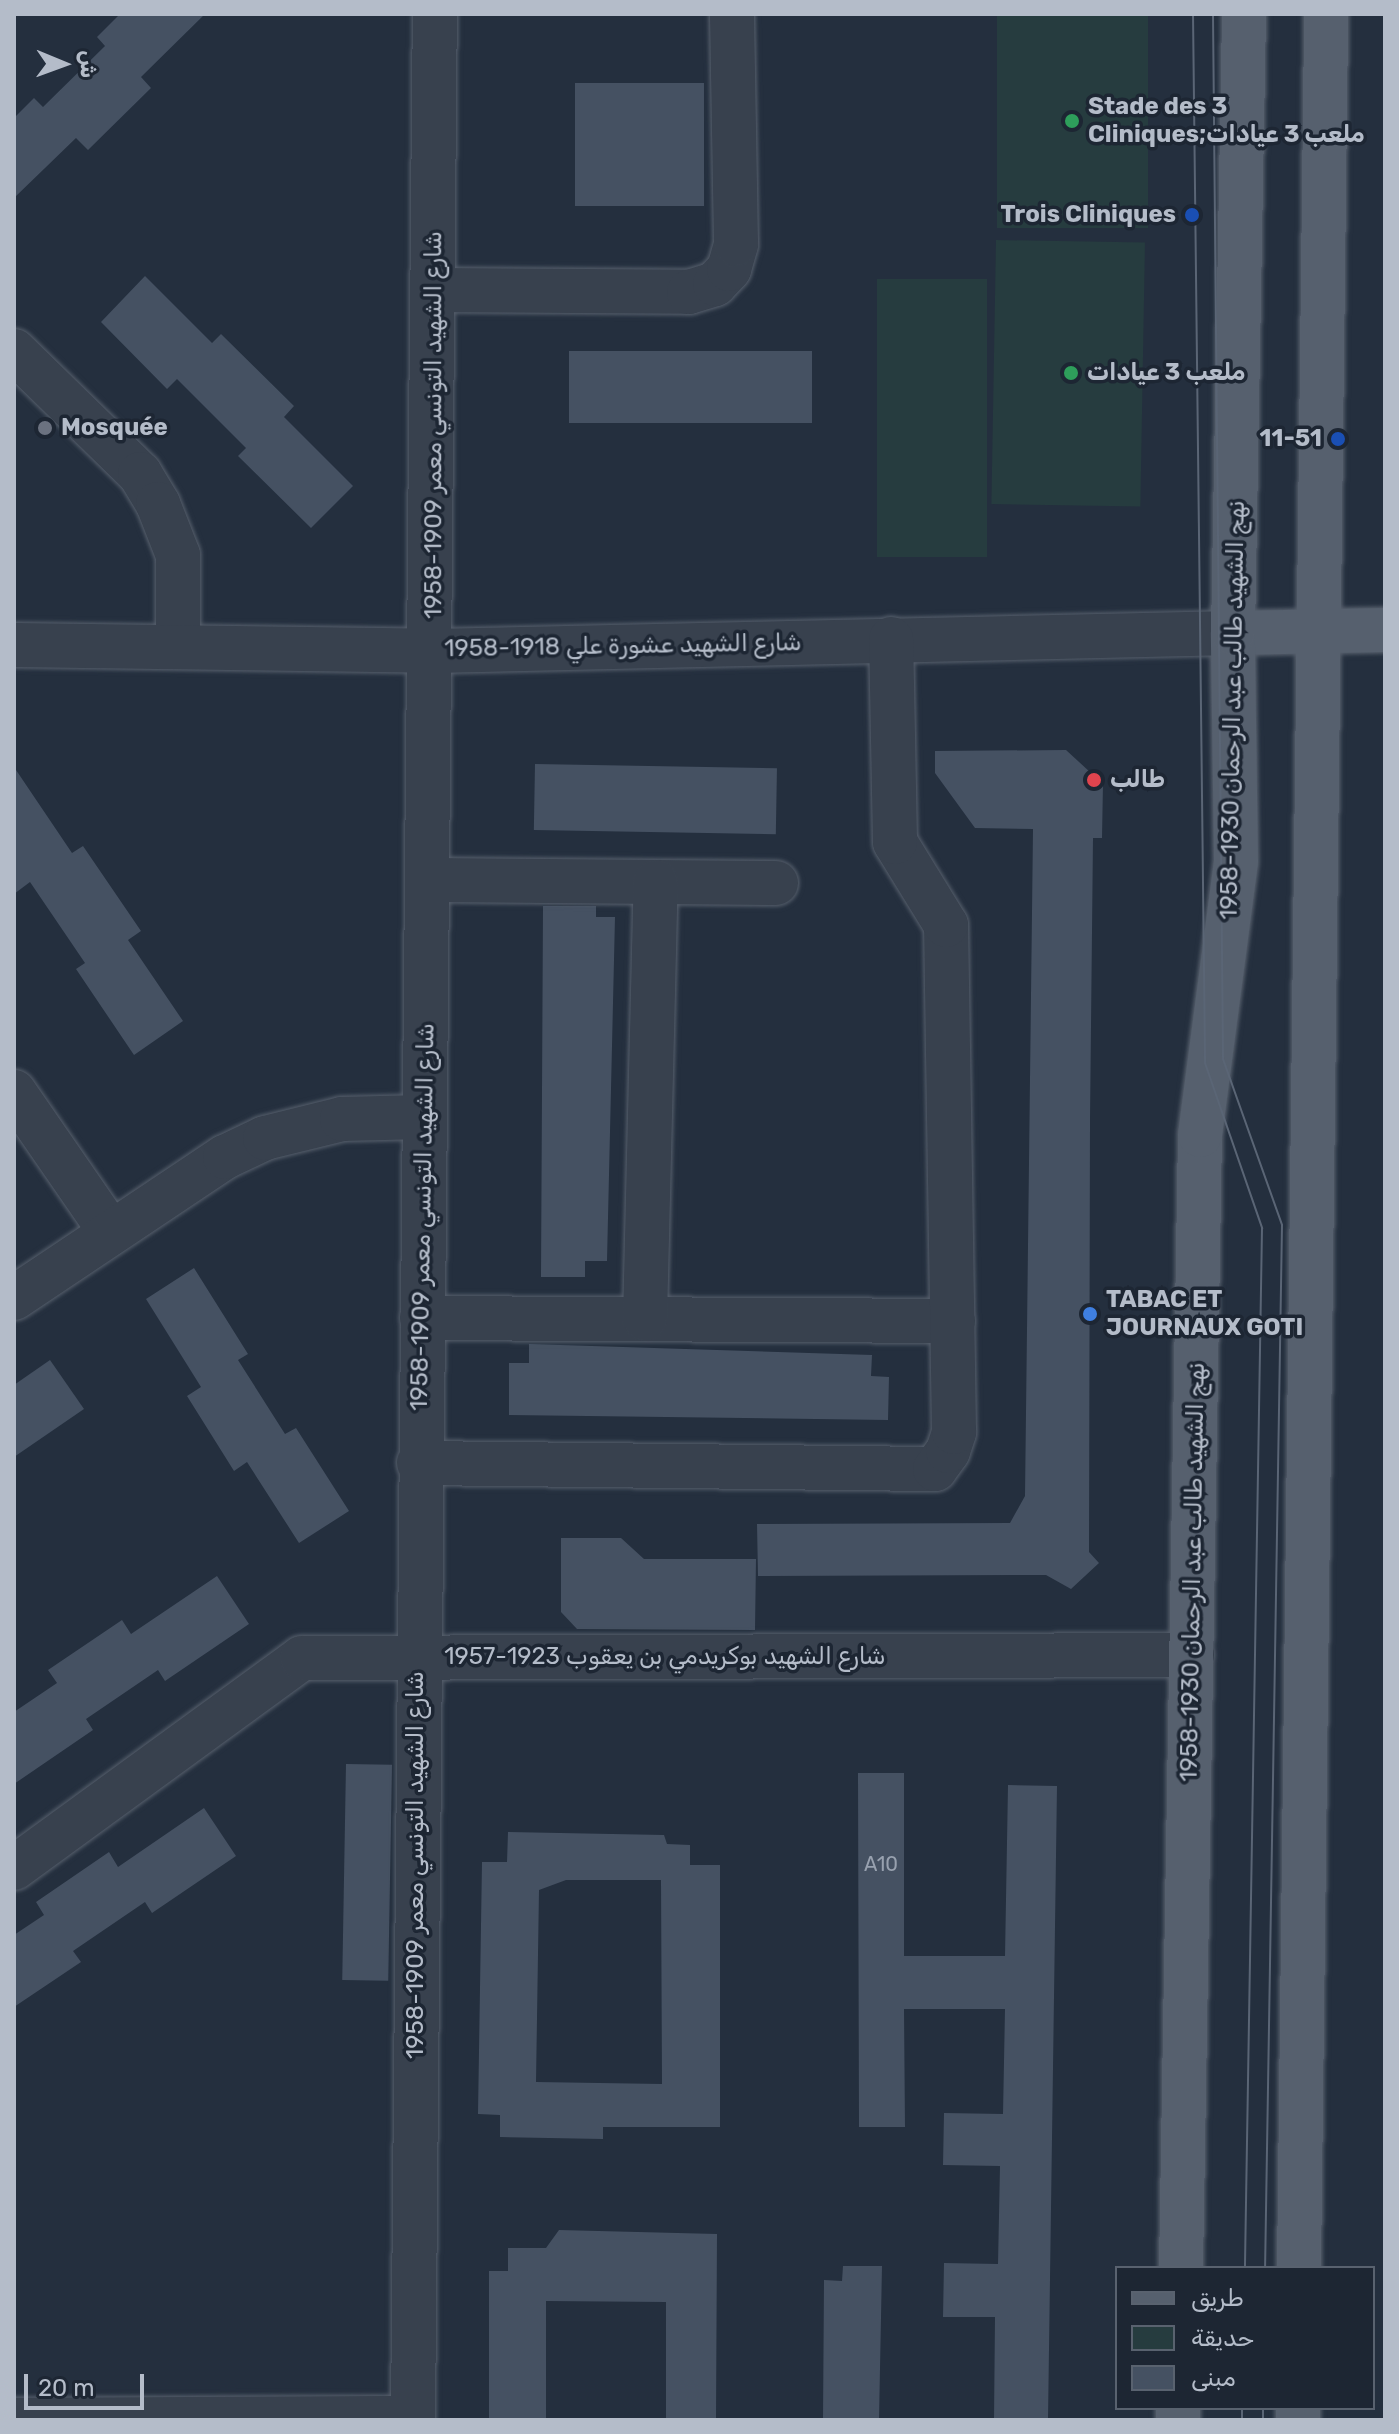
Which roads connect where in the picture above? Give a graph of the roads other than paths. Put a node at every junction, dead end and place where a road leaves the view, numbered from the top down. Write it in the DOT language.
graph roads {
  1 [pos="435,14"];
  2 [pos="732,14"];
  3 [pos="1244,14"];
  4 [pos="1326,14"];
  5 [pos="434,290"];
  6 [pos="14,351"];
  7 [pos="1385,630"];
  8 [pos="1233,633"];
  9 [pos="1318,633"];
  10 [pos="891,639"];
  11 [pos="178,643"];
  12 [pos="14,645"];
  13 [pos="433,651"];
  14 [pos="429,880"];
  15 [pos="656,882"];
  16 [pos="776,883"];
  17 [pos="14,1092"];
  18 [pos="423,1117"];
  19 [pos="110,1231"];
  20 [pos="14,1298"];
  21 [pos="422,1318"];
  22 [pos="645,1319"];
  23 [pos="953,1321"];
  24 [pos="419,1463"];
  25 [pos="1192,1655"];
  26 [pos="416,1658"];
  27 [pos="14,1868"];
  28 [pos="1181,2266"];
  29 [pos="1299,2266"];
  30 [pos="413,2419"];
  31 [pos="14,2420"];
  1 -- 5 [label="street, شارع الشهيد التونسي معمر 1909-1958"];
  2 -- 5 [label="street"];
  3 -- 8 [label="main road, نهج الشهيد طالب عبد الرحمان 1930-1958"];
  4 -- 9 [label="main road"];
  5 -- 13 [label="street, شارع الشهيد التونسي معمر 1909-1958"];
  6 -- 11 [label="street"];
  7 -- 9 [label="main road"];
  8 -- 9 [label="main road"];
  8 -- 10 [label="street, شارع الشهيد عشورة علي 1918-1958"];
  8 -- 25 [label="main road, نهج الشهيد طالب عبد الرحمان 1930-1958"];
  9 -- 29 [label="main road"];
  10 -- 13 [label="street, شارع الشهيد عشورة علي 1918-1958"];
  10 -- 23 [label="street"];
  11 -- 12 [label="street, شارع الشهيد عشورة علي 1918-1958"];
  11 -- 13 [label="street, شارع الشهيد عشورة علي 1918-1958"];
  13 -- 14 [label="street, شارع الشهيد التونسي معمر 1909-1958"];
  14 -- 15 [label="street"];
  14 -- 18 [label="street, شارع الشهيد التونسي معمر 1909-1958"];
  15 -- 16 [label="street"];
  15 -- 22 [label="street"];
  17 -- 19 [label="street"];
  18 -- 19 [label="street"];
  18 -- 21 [label="street, شارع الشهيد التونسي معمر 1909-1958"];
  19 -- 20 [label="street"];
  21 -- 22 [label="street"];
  21 -- 24 [label="street, شارع الشهيد التونسي معمر 1909-1958"];
  22 -- 23 [label="street"];
  23 -- 24 [label="street"];
  24 -- 26 [label="street, شارع الشهيد التونسي معمر 1909-1958"];
  25 -- 26 [label="street, شارع الشهيد بوكريدمي بن يعقوب 1923-1957"];
  25 -- 28 [label="main road, نهج الشهيد طالب عبد الرحمان 1930-1958"];
  26 -- 27 [label="street, شارع الشهيد بوكريدمي بن يعقوب 1923-1957"];
  26 -- 30 [label="street, شارع الشهيد التونسي معمر 1909-1958"];
  30 -- 31 [label="street"];
}
